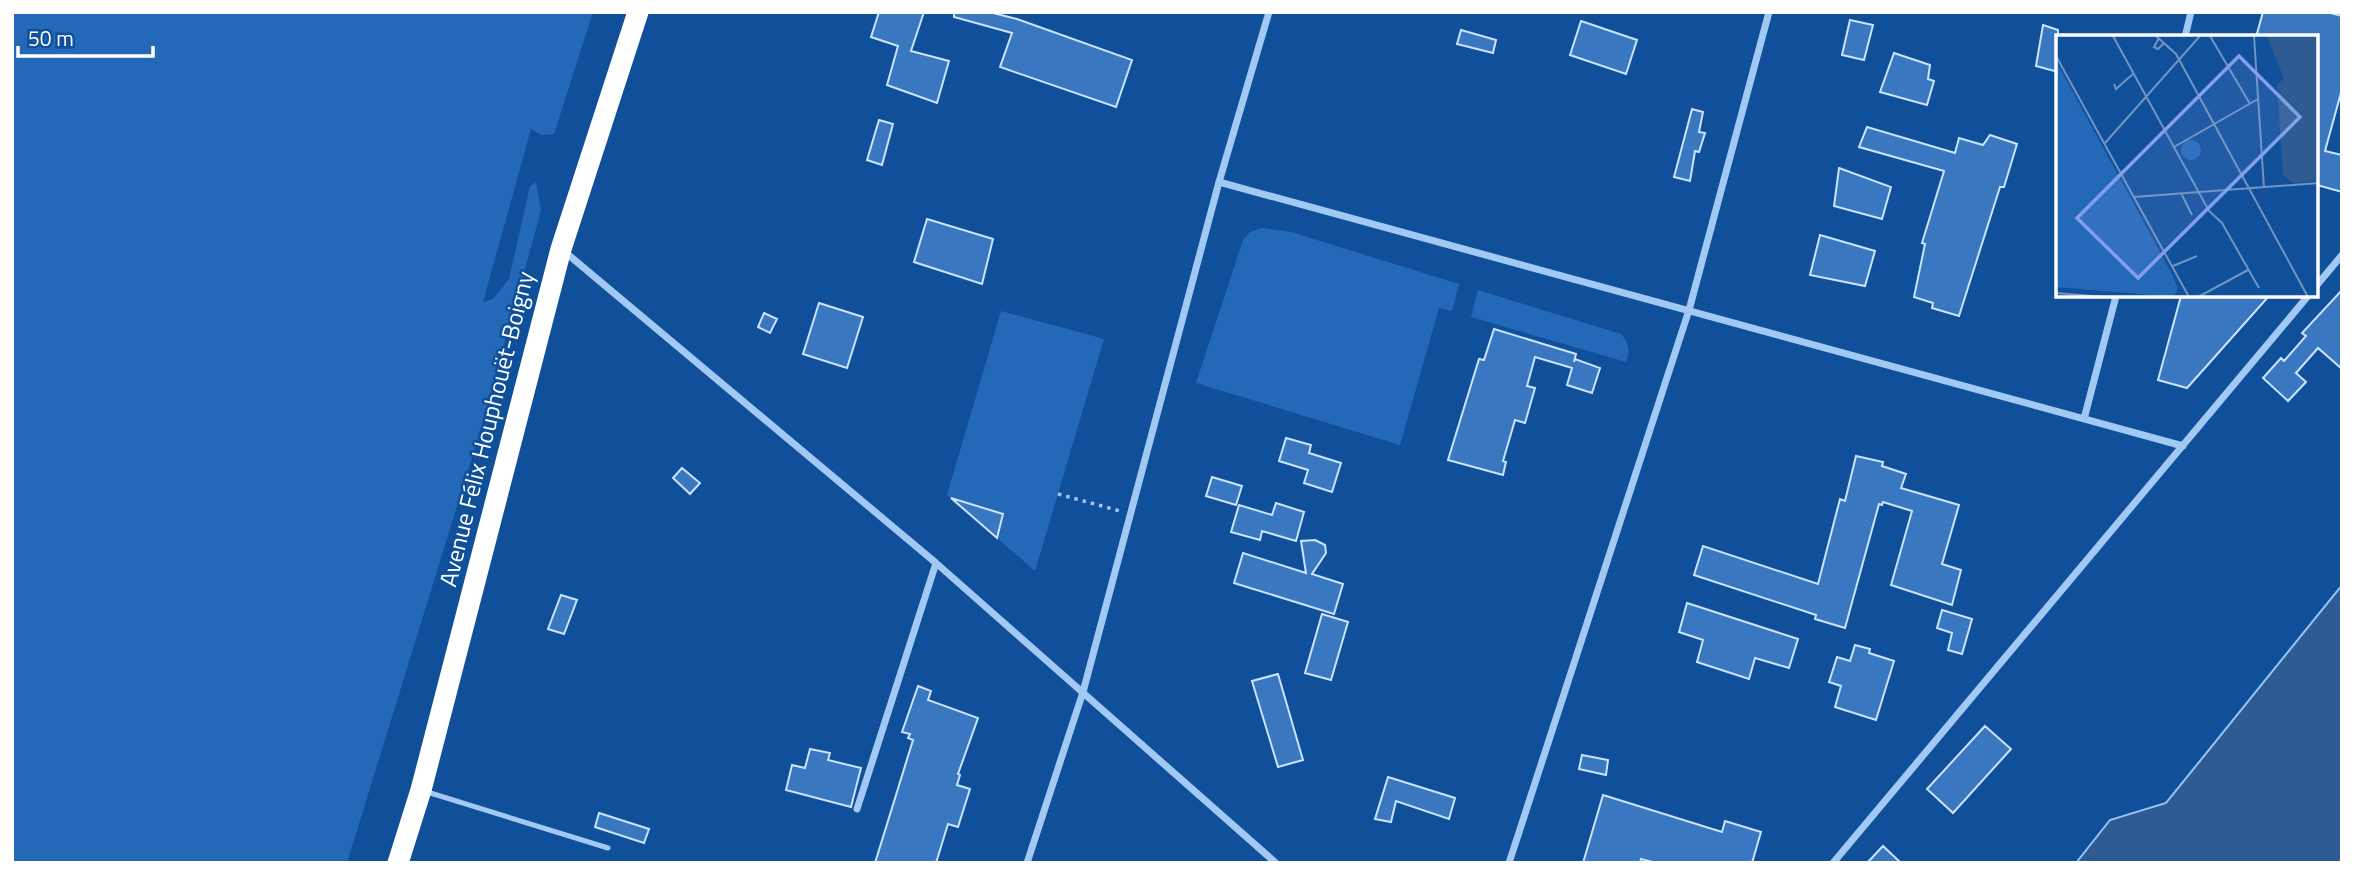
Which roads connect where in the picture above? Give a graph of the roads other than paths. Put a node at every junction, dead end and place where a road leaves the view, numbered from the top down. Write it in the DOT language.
graph roads {
  1 [pos="638,12"];
  2 [pos="1269,12"];
  3 [pos="1769,12"];
  4 [pos="2191,12"];
  5 [pos="2185,35"];
  6 [pos="1219,182"];
  7 [pos="561,249"];
  8 [pos="2342,255"];
  9 [pos="2319,283"];
  10 [pos="2115,298"];
  11 [pos="2306,298"];
  12 [pos="1689,310"];
  13 [pos="2084,419"];
  14 [pos="2183,446"];
  15 [pos="936,563"];
  16 [pos="1083,692"];
  17 [pos="421,790"];
  18 [pos="857,809"];
  19 [pos="608,848"];
  20 [pos="398,863"];
  21 [pos="1027,863"];
  22 [pos="1276,863"];
  23 [pos="1509,863"];
  24 [pos="1833,863"];
  1 -- 7 [label="highway, Avenue Félix Houphouët-Boigny"];
  2 -- 6 [label="street"];
  3 -- 12 [label="street"];
  4 -- 5 [label="street"];
  6 -- 12 [label="street"];
  6 -- 16 [label="street"];
  7 -- 15 [label="street"];
  7 -- 17 [label="highway, Avenue Félix Houphouët-Boigny"];
  8 -- 9 [label="street"];
  10 -- 13 [label="street"];
  11 -- 14 [label="street"];
  12 -- 13 [label="street"];
  12 -- 23 [label="street"];
  13 -- 14 [label="street"];
  14 -- 24 [label="street"];
  15 -- 16 [label="street"];
  15 -- 18 [label="street"];
  16 -- 21 [label="street"];
  16 -- 22 [label="street"];
  17 -- 19 [label="lane"];
  17 -- 20 [label="highway, Avenue Félix Houphouët-Boigny"];
}
